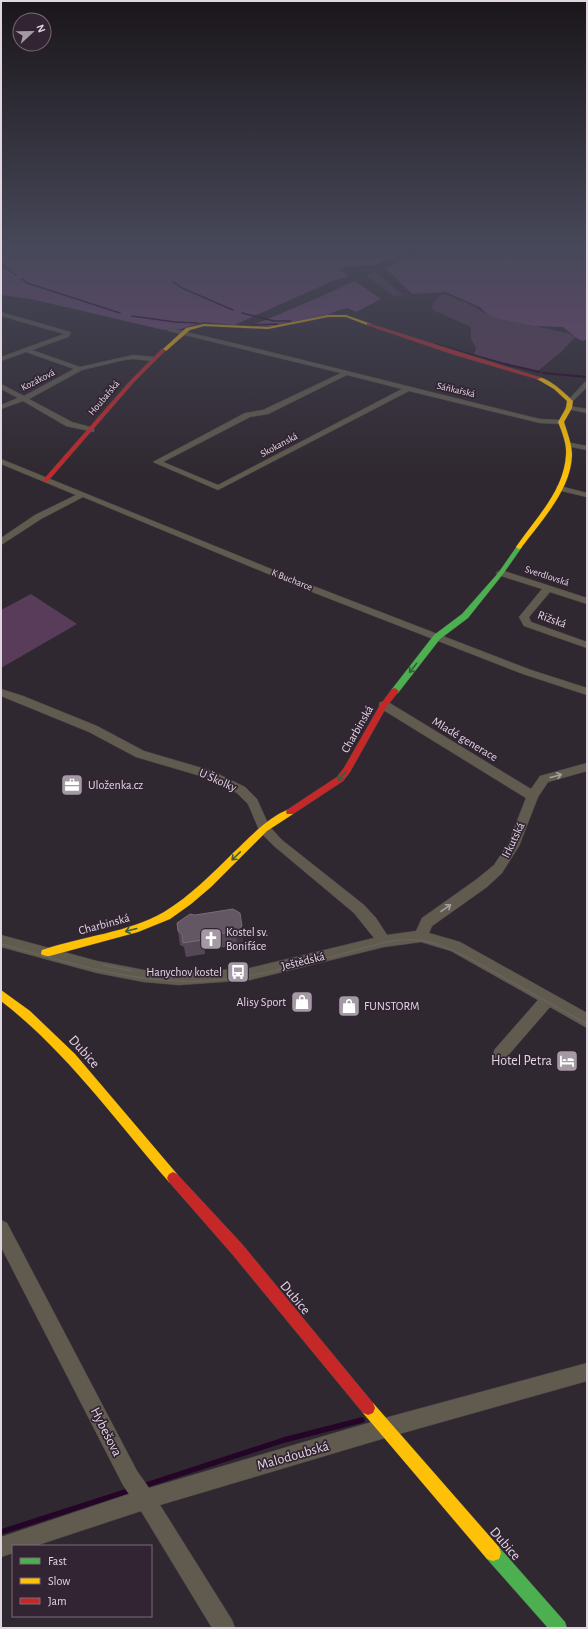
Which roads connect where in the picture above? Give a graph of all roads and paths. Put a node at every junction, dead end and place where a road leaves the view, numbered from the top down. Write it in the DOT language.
graph roads {
  1 [pos="43,325"];
  2 [pos="204,325"];
  3 [pos="204,325"];
  4 [pos="283,325"];
  5 [pos="370,325"];
  6 [pos="170,330"];
  7 [pos="182,334"];
  8 [pos="26,350"];
  9 [pos="1,359"];
  10 [pos="154,359"];
  11 [pos="80,369"];
  12 [pos="346,373"];
  13 [pos="587,383"];
  14 [pos="1,386"];
  15 [pos="408,389"];
  16 [pos="25,398"];
  17 [pos="570,405"];
  18 [pos="1,407"];
  19 [pos="587,411"];
  20 [pos="561,422"];
  21 [pos="91,430"];
  22 [pos="569,444"];
  23 [pos="587,448"];
  24 [pos="1,461"];
  25 [pos="46,480"];
  26 [pos="560,488"];
  27 [pos="81,495"];
  28 [pos="587,495"];
  29 [pos="1,542"];
  30 [pos="501,573"];
  31 [pos="548,588"];
  32 [pos="587,601"];
  33 [pos="437,637"];
  34 [pos="587,645"];
  35 [pos="1,692"];
  36 [pos="587,692"];
  37 [pos="384,705"];
  38 [pos="587,767"];
  39 [pos="533,796"];
  40 [pos="264,829"];
  41 [pos="421,936"];
  42 [pos="384,940"];
  43 [pos="1,941"];
  44 [pos="46,953"];
  45 [pos="1,995"];
  46 [pos="548,999"];
  47 [pos="587,1021"];
  48 [pos="500,1054"];
  49 [pos="1,1229"];
  50 [pos="587,1372"];
  51 [pos="385,1428"];
  52 [pos="145,1499"];
  53 [pos="1,1547"];
  54 [pos="224,1628"];
  55 [pos="558,1628"];
  1 -- 8 [label="street"];
  2 -- 7 [label="street, Houbařská"];
  3 -- 4 [label="street, Houbařská"];
  5 -- 17 [label="street, Houbařská"];
  6 -- 7 [label="street, Sáňkařská"];
  7 -- 10 [label="street, Houbařská"];
  7 -- 12 [label="street, Sáňkařská"];
  8 -- 9 [label="street"];
  8 -- 11 [label="street"];
  10 -- 11 [label="street, Kozáková"];
  10 -- 21 [label="street, Houbařská"];
  11 -- 16 [label="street, Kozáková"];
  12 -- 15 [label="street, Sáňkařská"];
  12 -- 15 [label="street, Skokanská"];
  13 -- 17 [label="street"];
  14 -- 16 [label="street"];
  15 -- 20 [label="street, Sáňkařská"];
  16 -- 18 [label="street, Kozáková"];
  16 -- 21 [label="street"];
  17 -- 19 [label="street"];
  17 -- 20 [label="street"];
  20 -- 22 [label="street, Charbinská"];
  21 -- 25 [label="street, Houbařská"];
  22 -- 23 [label="street"];
  22 -- 26 [label="street, Charbinská"];
  24 -- 25 [label="street, K Bucharce"];
  25 -- 27 [label="street, K Bucharce"];
  26 -- 28 [label="street"];
  26 -- 30 [label="street, Charbinská"];
  27 -- 29 [label="street"];
  27 -- 33 [label="street, K Bucharce"];
  30 -- 31 [label="street, Sverdlovská"];
  30 -- 33 [label="street, Charbinská"];
  31 -- 32 [label="street, Sverdlovská"];
  31 -- 34 [label="street, Rižská"];
  33 -- 36 [label="street, K Bucharce"];
  33 -- 37 [label="street, Charbinská, one-way"];
  35 -- 40 [label="street, U Školky"];
  37 -- 39 [label="street, Mladé generace"];
  37 -- 40 [label="street, Charbinská, one-way"];
  39 -- 38 [label="street, Irkutská, one-way"];
  41 -- 39 [label="street, Irkutská, one-way"];
  40 -- 42 [label="street, U Školky"];
  40 -- 44 [label="street, Charbinská, one-way"];
  41 -- 42 [label="street, Ještědská"];
  41 -- 46 [label="street, Ještědská"];
  42 -- 44 [label="street, Ještědská"];
  43 -- 44 [label="street, Ještědská"];
  45 -- 51 [label="street, Dubice"];
  46 -- 47 [label="street, Ještědská"];
  46 -- 48 [label="street"];
  49 -- 52 [label="street, Hybešova"];
  50 -- 51 [label="street, Malodoubská"];
  51 -- 52 [label="street, Malodoubská"];
  51 -- 55 [label="street, Dubice"];
  52 -- 53 [label="street, Malodoubská"];
  52 -- 54 [label="street, Hybešova"];
}
